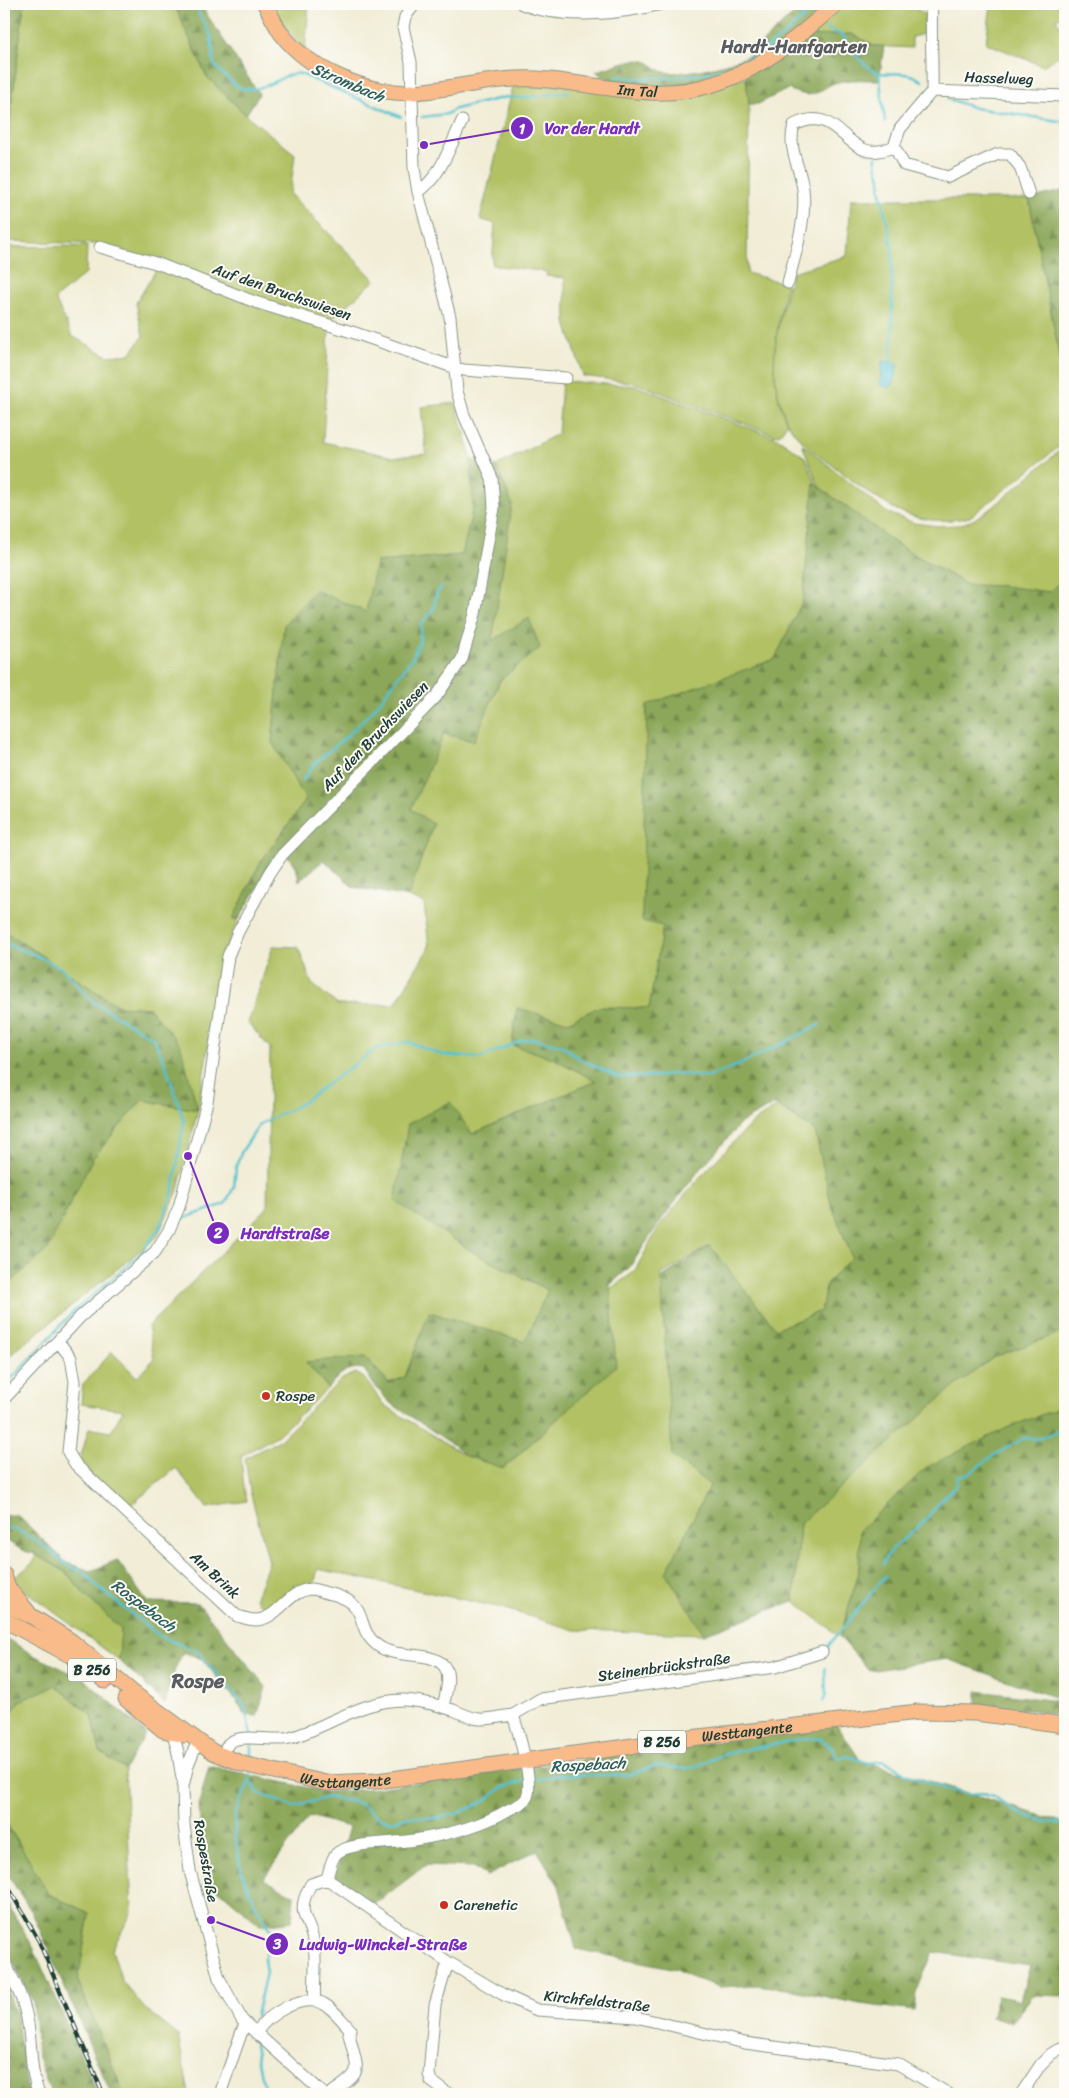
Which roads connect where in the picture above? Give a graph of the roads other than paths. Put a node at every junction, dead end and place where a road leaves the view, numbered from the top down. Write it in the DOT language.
graph roads {
  1 [pos="265,4"];
  2 [pos="415,4"];
  3 [pos="522,4"];
  4 [pos="662,4"];
  5 [pos="836,4"];
  6 [pos="932,4"];
  7 [pos="932,91"];
  8 [pos="412,93"];
  9 [pos="1065,96"];
  10 [pos="462,122"];
  11 [pos="894,146"];
  12 [pos="418,192"];
  13 [pos="1028,194"];
  14 [pos="100,247"];
  15 [pos="788,283"];
  16 [pos="453,367"];
  17 [pos="566,378"];
  18 [pos="58,1341"];
  19 [pos="4,1399"];
  20 [pos="4,1575"];
  21 [pos="4,1604"];
  22 [pos="33,1617"];
  23 [pos="4,1620"];
  24 [pos="11,1627"];
  25 [pos="822,1652"];
  26 [pos="443,1707"];
  27 [pos="513,1715"];
  28 [pos="1065,1725"];
  29 [pos="172,1731"];
  30 [pos="198,1740"];
  31 [pos="226,1747"];
  32 [pos="525,1766"];
  33 [pos="183,1786"];
  34 [pos="327,1879"];
  35 [pos="4,1962"];
  36 [pos="448,1962"];
  37 [pos="314,2001"];
  38 [pos="246,2024"];
  39 [pos="256,2033"];
  40 [pos="1063,2049"];
  41 [pos="39,2094"];
  42 [pos="220,2094"];
  43 [pos="324,2094"];
  44 [pos="330,2094"];
  45 [pos="449,2094"];
  46 [pos="949,2094"];
  47 [pos="1021,2094"];
  1 -- 8 [label="main road, Im Tal"];
  2 -- 8 [label="street, Auf den Bruchswiesen"];
  3 -- 4 [label="street"];
  5 -- 8 [label="main road, Im Tal"];
  6 -- 7 [label="street"];
  7 -- 9 [label="street, Hasselweg"];
  7 -- 11 [label="street"];
  8 -- 12 [label="street, Auf den Bruchswiesen"];
  10 -- 12 [label="street"];
  11 -- 13 [label="street"];
  11 -- 15 [label="street"];
  12 -- 16 [label="street, Auf den Bruchswiesen"];
  14 -- 16 [label="street, Auf den Bruchswiesen"];
  16 -- 17 [label="street, Auf den Bruchswiesen"];
  16 -- 18 [label="street, Auf den Bruchswiesen"];
  18 -- 19 [label="street, Auf den Bruchswiesen"];
  18 -- 26 [label="street, Am Brink"];
  20 -- 22 [label="main road, B 256"];
  21 -- 22 [label="main road, Westtangente / B 256"];
  22 -- 30 [label="main road, Westtangente / B 256"];
  23 -- 24 [label="main road, Westtangente / B 256"];
  24 -- 29 [label="main road, Westtangente / B 256"];
  25 -- 27 [label="street, Steinenbrückstraße"];
  26 -- 27 [label="street, Steinenbrückstraße"];
  26 -- 31 [label="street, Steinenbrückstraße"];
  27 -- 32 [label="street"];
  28 -- 32 [label="main road, Westtangente / B 256"];
  29 -- 30 [label="main road, Westtangente / B 256"];
  29 -- 33 [label="street"];
  30 -- 32 [label="main road, Westtangente / B 256"];
  30 -- 33 [label="street, Rospestraße"];
  32 -- 34 [label="street"];
  33 -- 38 [label="street, Rospestraße"];
  34 -- 36 [label="street, Kirchfeldstraße"];
  34 -- 37 [label="street"];
  35 -- 41 [label="street"];
  36 -- 45 [label="street"];
  36 -- 46 [label="street, Kirchfeldstraße"];
  37 -- 39 [label="street"];
  37 -- 44 [label="street"];
  38 -- 39 [label="street, Rospestraße"];
  38 -- 42 [label="street"];
  39 -- 43 [label="street, Rospestraße"];
  40 -- 47 [label="street"];
}
